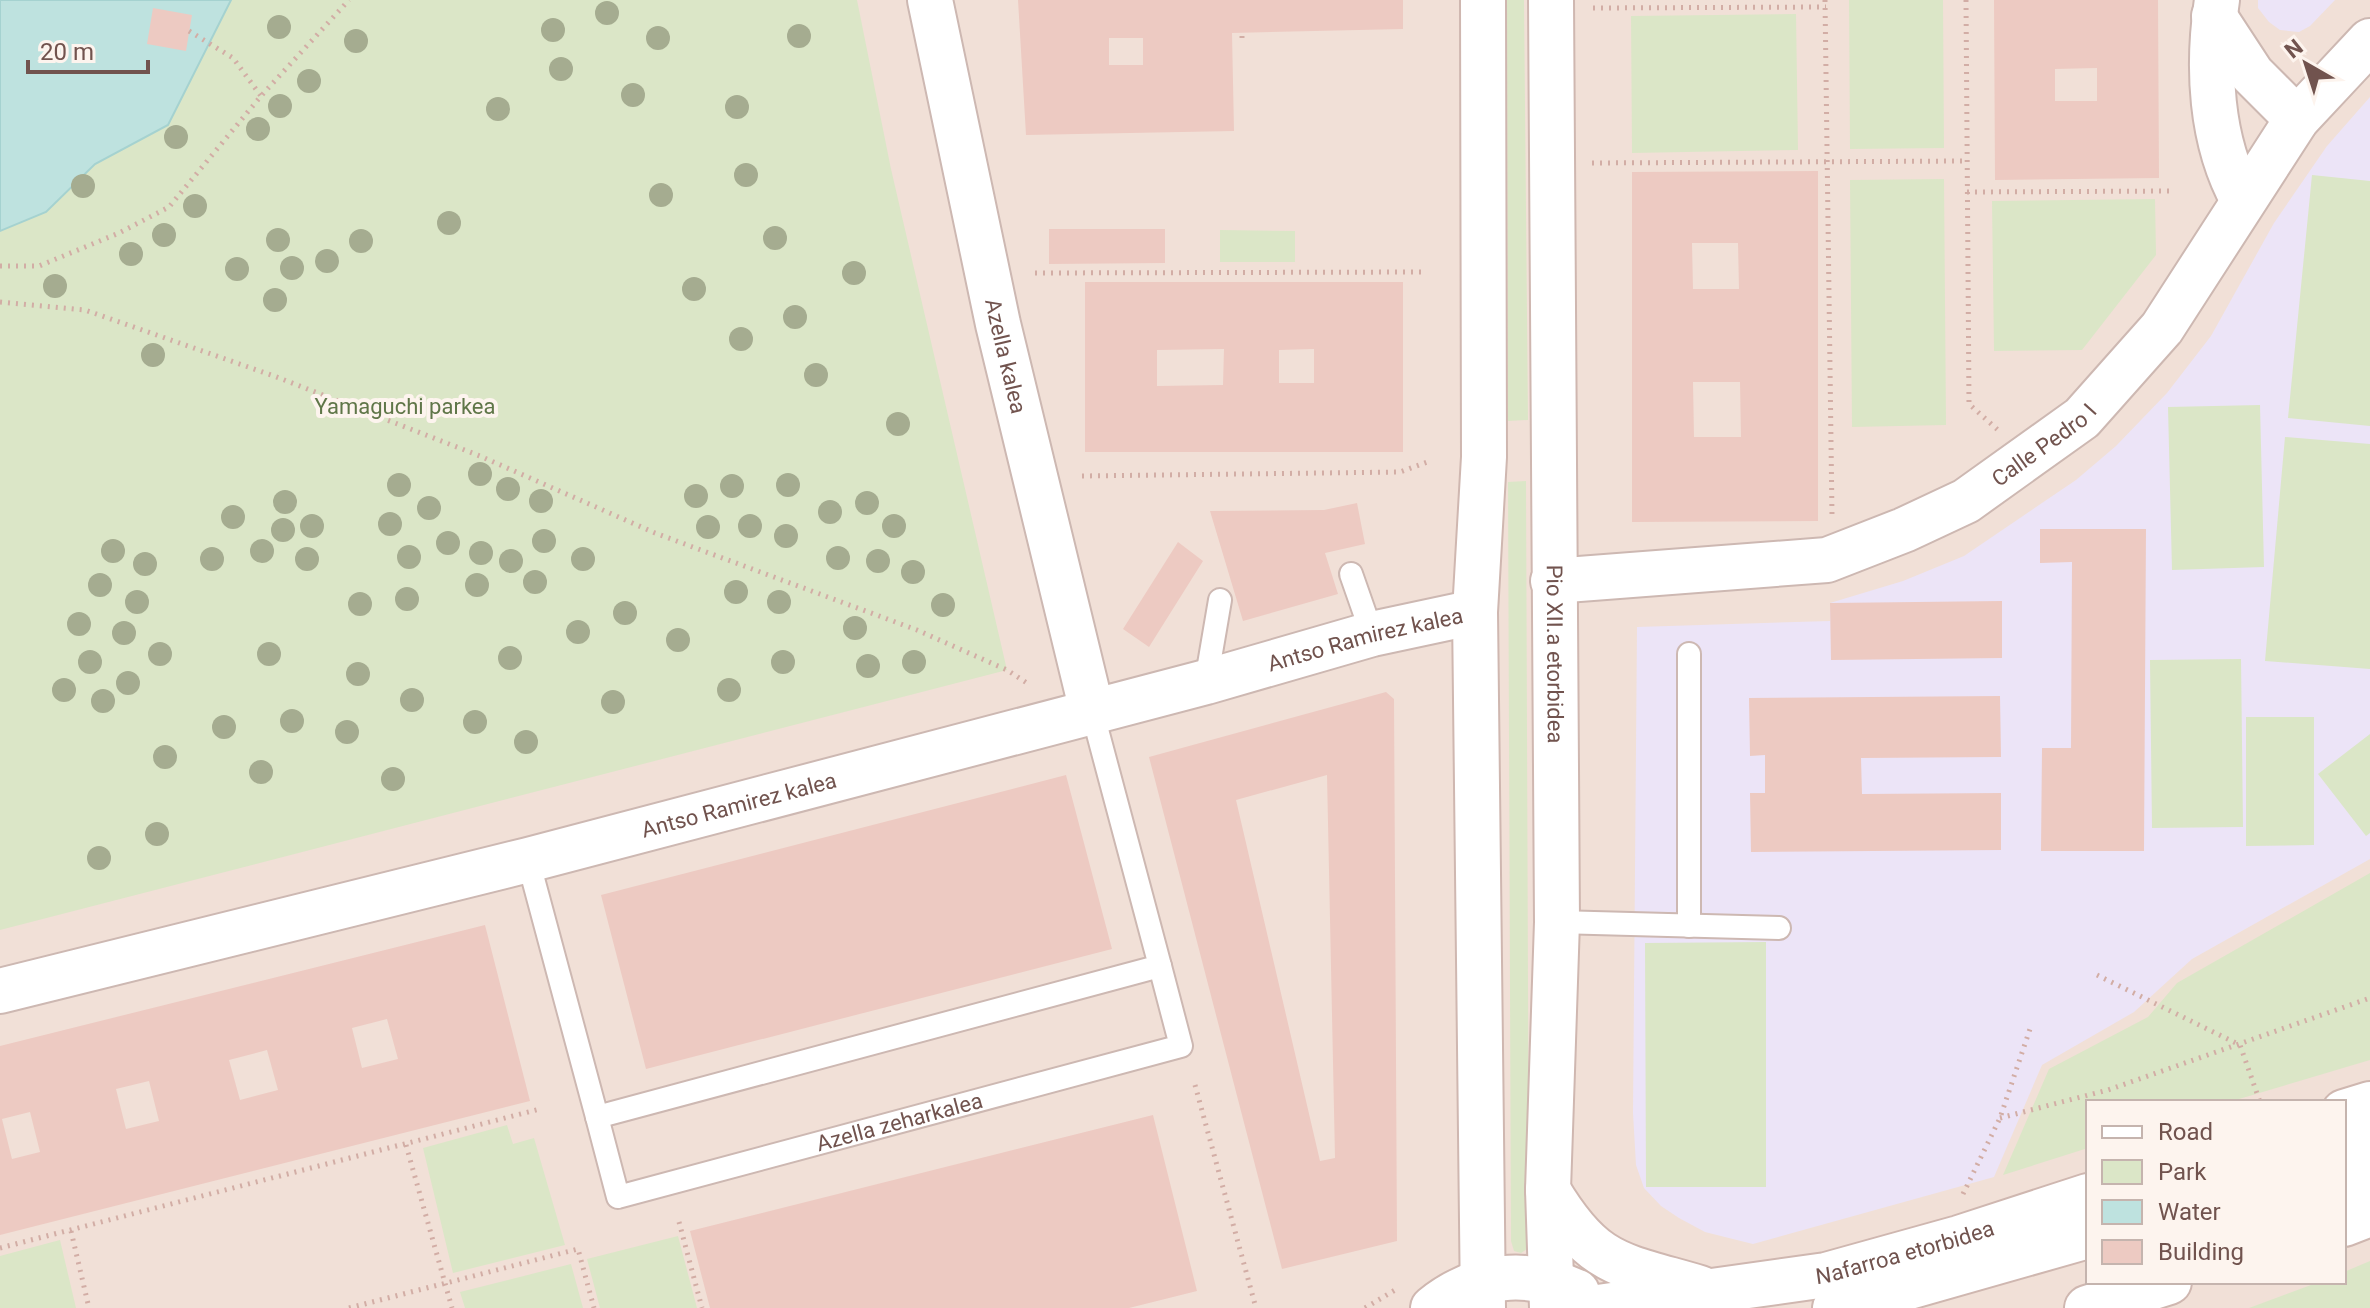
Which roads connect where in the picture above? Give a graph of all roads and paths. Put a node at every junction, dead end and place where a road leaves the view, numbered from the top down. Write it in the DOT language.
graph roads {
  1 [pos="349,0"];
  2 [pos="930,0"];
  3 [pos="1483,0"];
  4 [pos="1966,0"];
  5 [pos="1826,3"];
  6 [pos="1570,4"];
  7 [pos="2216,8"];
  8 [pos="189,31"];
  9 [pos="2370,41"];
  10 [pos="261,96"];
  11 [pos="2297,119"];
  12 [pos="1826,161"];
  13 [pos="1967,161"];
  14 [pos="1588,163"];
  15 [pos="2175,191"];
  16 [pos="1967,192"];
  17 [pos="2243,200"];
  18 [pos="0,266"];
  19 [pos="1427,272"];
  20 [pos="1035,273"];
  21 [pos="0,302"];
  22 [pos="2001,433"];
  23 [pos="1430,461"];
  24 [pos="1082,476"];
  25 [pos="1832,524"];
  26 [pos="1351,574"];
  27 [pos="1553,581"];
  28 [pos="1220,600"];
  29 [pos="1476,633"];
  30 [pos="1372,634"];
  31 [pos="1689,654"];
  32 [pos="1206,682"];
  33 [pos="1037,689"];
  34 [pos="1092,711"];
  35 [pos="528,860"];
  36 [pos="1557,922"];
  37 [pos="1689,926"];
  38 [pos="1779,928"];
  39 [pos="1160,966"];
  40 [pos="2097,975"];
  41 [pos="0,991"];
  42 [pos="2370,998"];
  43 [pos="2031,1026"];
  44 [pos="2240,1045"];
  45 [pos="1195,1085"];
  46 [pos="2259,1100"];
  47 [pos="2370,1104"];
  48 [pos="540,1109"];
  49 [pos="2346,1111"];
  50 [pos="597,1117"];
  51 [pos="2000,1118"];
  52 [pos="2370,1142"];
  53 [pos="406,1145"];
  54 [pos="2346,1149"];
  55 [pos="2370,1180"];
  56 [pos="2346,1187"];
  57 [pos="1548,1190"];
  58 [pos="2086,1197"];
  59 [pos="1960,1198"];
  60 [pos="2370,1214"];
  61 [pos="679,1222"];
  62 [pos="2346,1223"];
  63 [pos="71,1231"];
  64 [pos="2086,1237"];
  65 [pos="0,1248"];
  66 [pos="2086,1268"];
  67 [pos="445,1283"];
  68 [pos="2163,1284"];
  69 [pos="1716,1293"];
  70 [pos="1483,1294"];
  71 [pos="1552,1294"];
  72 [pos="89,1308"];
  73 [pos="349,1308"];
  74 [pos="452,1308"];
  75 [pos="594,1308"];
  76 [pos="702,1308"];
  77 [pos="1256,1308"];
  78 [pos="1433,1308"];
  79 [pos="1598,1308"];
  80 [pos="1835,1308"];
  81 [pos="1944,1308"];
  82 [pos="2087,1308"];
  1 -- 10 [label="path"];
  2 -- 34 [label="street, Azella kalea"];
  3 -- 29 [label="street"];
  4 -- 13 [label="path"];
  5 -- 6 [label="path"];
  5 -- 12 [label="path"];
  6 -- 27 [label="street, Pio XII.a etorbidea"];
  7 -- 11 [label="street"];
  7 -- 17 [label="street"];
  8 -- 10 [label="path"];
  9 -- 11 [label="street, Calle Pedro I"];
  10 -- 18 [label="path"];
  11 -- 17 [label="street, Calle Pedro I"];
  12 -- 13 [label="path"];
  12 -- 14 [label="path"];
  12 -- 25 [label="path"];
  13 -- 16 [label="path"];
  15 -- 16 [label="path"];
  16 -- 22 [label="path"];
  17 -- 27 [label="street, Calle Pedro I"];
  19 -- 20 [label="path"];
  21 -- 33 [label="path"];
  23 -- 24 [label="path"];
  26 -- 30 [label="lane"];
  27 -- 36 [label="street, Pio XII.a etorbidea"];
  28 -- 32 [label="lane"];
  29 -- 30 [label="street, Antso Ramirez kalea"];
  29 -- 70 [label="street"];
  30 -- 32 [label="street, Antso Ramirez kalea"];
  31 -- 37 [label="lane"];
  32 -- 34 [label="street, Antso Ramirez kalea"];
  34 -- 35 [label="street, Antso Ramirez kalea"];
  34 -- 39 [label="lane, Azella zeharkalea"];
  35 -- 41 [label="street, Antso Ramirez kalea"];
  35 -- 50 [label="lane, Azella zeharkalea"];
  36 -- 37 [label="lane"];
  36 -- 57 [label="street, Pio XII.a etorbidea"];
  37 -- 38 [label="lane"];
  39 -- 50 [label="lane"];
  39 -- 50 [label="lane, Azella zeharkalea"];
  40 -- 44 [label="path"];
  42 -- 44 [label="path"];
  43 -- 51 [label="path"];
  44 -- 46 [label="path"];
  44 -- 51 [label="path"];
  45 -- 77 [label="path"];
  47 -- 49 [label="street"];
  48 -- 53 [label="path"];
  51 -- 59 [label="path"];
  52 -- 54 [label="street"];
  53 -- 63 [label="path"];
  53 -- 67 [label="path"];
  55 -- 56 [label="street"];
  57 -- 69 [label="street, Nafarroa etorbidea"];
  57 -- 71 [label="street, Pio XII.a etorbidea"];
  58 -- 69 [label="street, Nafarroa etorbidea"];
  60 -- 62 [label="street"];
  61 -- 76 [label="path"];
  63 -- 65 [label="path"];
  63 -- 72 [label="path"];
  64 -- 80 [label="street, Nafarroa etorbidea"];
  66 -- 81 [label="street"];
  67 -- 73 [label="path"];
  67 -- 74 [label="path"];
  67 -- 75 [label="path"];
  68 -- 82 [label="street"];
  69 -- 79 [label="street, Nafarroa etorbidea"];
  70 -- 71 [label="street"];
  70 -- 78 [label="street"];
  71 -- 79 [label="street"];
}
